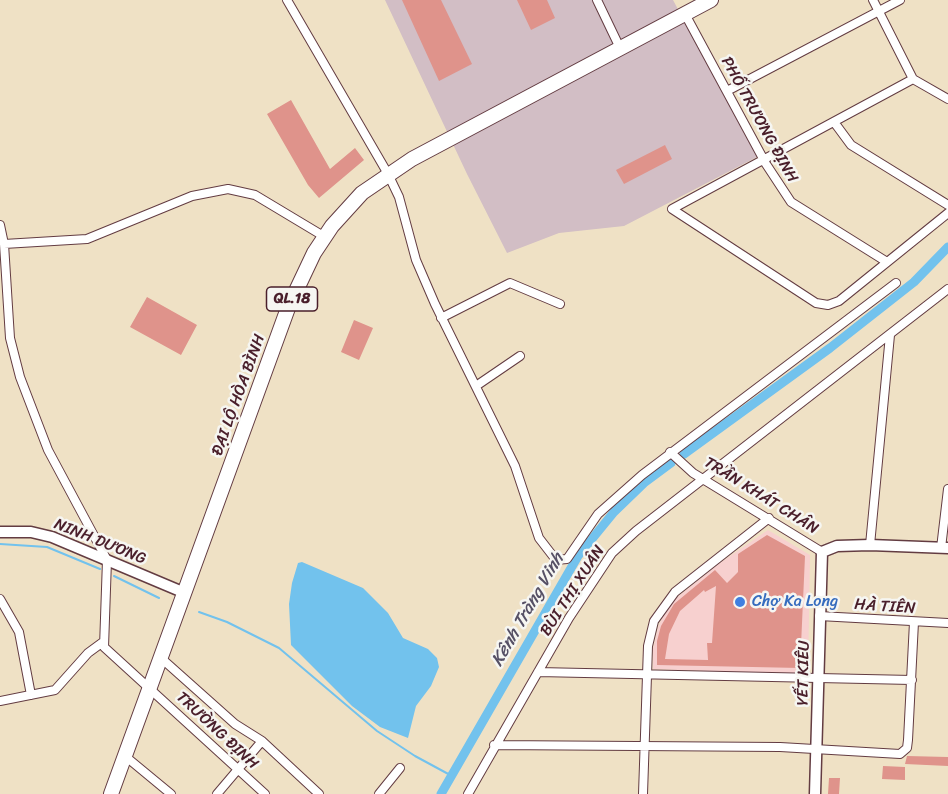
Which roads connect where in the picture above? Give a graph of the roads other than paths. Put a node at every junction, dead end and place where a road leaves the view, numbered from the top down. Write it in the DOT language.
graph roads {
  1 [pos="287,0"];
  2 [pos="597,0"];
  3 [pos="711,0"];
  4 [pos="873,0"];
  5 [pos="900,0"];
  6 [pos="878,11"];
  7 [pos="685,14"];
  8 [pos="620,48"];
  9 [pos="913,79"];
  10 [pos="727,91"];
  11 [pos="948,99"];
  12 [pos="834,122"];
  13 [pos="764,160"];
  14 [pos="388,174"];
  15 [pos="948,205"];
  16 [pos="948,213"];
  17 [pos="0,225"];
  18 [pos="325,237"];
  19 [pos="4,244"];
  20 [pos="887,262"];
  21 [pos="896,283"];
  22 [pos="948,289"];
  23 [pos="560,304"];
  24 [pos="441,318"];
  25 [pos="890,336"];
  26 [pos="520,356"];
  27 [pos="476,386"];
  28 [pos="670,452"];
  29 [pos="705,480"];
  30 [pos="948,489"];
  31 [pos="769,518"];
  32 [pos="0,532"];
  33 [pos="870,545"];
  34 [pos="944,548"];
  35 [pos="822,552"];
  36 [pos="107,560"];
  37 [pos="185,593"];
  38 [pos="0,599"];
  39 [pos="819,616"];
  40 [pos="914,622"];
  41 [pos="948,623"];
  42 [pos="103,642"];
  43 [pos="161,658"];
  44 [pos="538,672"];
  45 [pos="648,674"];
  46 [pos="819,679"];
  47 [pos="912,680"];
  48 [pos="150,688"];
  49 [pos="32,695"];
  50 [pos="0,701"];
  51 [pos="262,741"];
  52 [pos="494,745"];
  53 [pos="645,747"];
  54 [pos="817,749"];
  55 [pos="125,756"];
  56 [pos="400,768"];
  57 [pos="238,770"];
  58 [pos="111,794"];
  59 [pos="171,794"];
  60 [pos="217,794"];
  61 [pos="265,794"];
  62 [pos="320,794"];
  63 [pos="379,794"];
  64 [pos="468,794"];
  65 [pos="643,794"];
  66 [pos="815,794"];
  1 -- 14 [label="street"];
  2 -- 8 [label="street"];
  3 -- 7 [label="highway, ĐẠI LỘ HÒA BÌNH / QL.18"];
  4 -- 6 [label="street"];
  5 -- 6 [label="street"];
  6 -- 9 [label="street"];
  6 -- 10 [label="street"];
  7 -- 8 [label="highway, ĐẠI LỘ HÒA BÌNH / QL.18"];
  7 -- 10 [label="street, PHỐ TRƯƠNG ĐỊNH"];
  8 -- 14 [label="highway, ĐẠI LỘ HÒA BÌNH / QL.18"];
  9 -- 11 [label="street"];
  9 -- 12 [label="street"];
  10 -- 13 [label="street, PHỐ TRƯƠNG ĐỊNH"];
  12 -- 13 [label="street"];
  12 -- 15 [label="street"];
  13 -- 20 [label="street, PHỐ TRƯƠNG ĐỊNH"];
  13 -- 20 [label="street"];
  14 -- 18 [label="highway, ĐẠI LỘ HÒA BÌNH / QL.18"];
  14 -- 24 [label="street"];
  16 -- 20 [label="street"];
  17 -- 19 [label="street"];
  18 -- 19 [label="street"];
  18 -- 37 [label="highway, ĐẠI LỘ HÒA BÌNH / QL.18"];
  19 -- 36 [label="street"];
  21 -- 28 [label="street"];
  22 -- 25 [label="street, BÙI THỊ XUÂN"];
  23 -- 24 [label="street"];
  24 -- 27 [label="street"];
  25 -- 29 [label="street, BÙI THỊ XUÂN"];
  25 -- 33 [label="street"];
  26 -- 27 [label="street"];
  27 -- 28 [label="street"];
  28 -- 29 [label="street, TRẦN KHÁT CHÂN"];
  29 -- 31 [label="street, TRẦN KHÁT CHÂN"];
  29 -- 44 [label="street, BÙI THỊ XUÂN"];
  30 -- 34 [label="street"];
  31 -- 35 [label="street, TRẦN KHÁT CHÂN"];
  31 -- 45 [label="street"];
  32 -- 36 [label="street, NINH DƯƠNG"];
  33 -- 34 [label="street, TRẦN KHÁT CHÂN"];
  33 -- 35 [label="street, TRẦN KHÁT CHÂN"];
  35 -- 39 [label="street, YẾT KIÊU"];
  36 -- 37 [label="street, NINH DƯƠNG"];
  36 -- 42 [label="street"];
  37 -- 43 [label="highway, ĐẠI LỘ HÒA BÌNH / QL.18"];
  38 -- 49 [label="street"];
  39 -- 40 [label="street, HÀ TIÊN"];
  39 -- 46 [label="street, YẾT KIÊU"];
  40 -- 41 [label="street, HÀ TIÊN"];
  40 -- 47 [label="street"];
  42 -- 48 [label="street, TRƯỜNG ĐỊNH"];
  42 -- 49 [label="street"];
  43 -- 48 [label="highway, ĐẠI LỘ HÒA BÌNH / QL.18"];
  43 -- 51 [label="street"];
  44 -- 45 [label="street"];
  44 -- 52 [label="street, BÙI THỊ XUÂN"];
  45 -- 46 [label="street"];
  45 -- 53 [label="street"];
  46 -- 47 [label="street"];
  46 -- 54 [label="street, YẾT KIÊU"];
  47 -- 54 [label="street"];
  48 -- 55 [label="highway, ĐẠI LỘ HÒA BÌNH / QL.18"];
  48 -- 57 [label="street, TRƯỜNG ĐỊNH"];
  49 -- 50 [label="street"];
  51 -- 57 [label="street"];
  51 -- 62 [label="street"];
  52 -- 53 [label="street"];
  52 -- 64 [label="street, BÙI THỊ XUÂN"];
  53 -- 54 [label="street"];
  53 -- 65 [label="street"];
  54 -- 66 [label="street, YẾT KIÊU"];
  55 -- 58 [label="highway, ĐẠI LỘ HÒA BÌNH / QL.18"];
  55 -- 59 [label="street"];
  56 -- 63 [label="street"];
  57 -- 60 [label="street"];
  57 -- 61 [label="street, TRƯỜNG ĐỊNH"];
}
